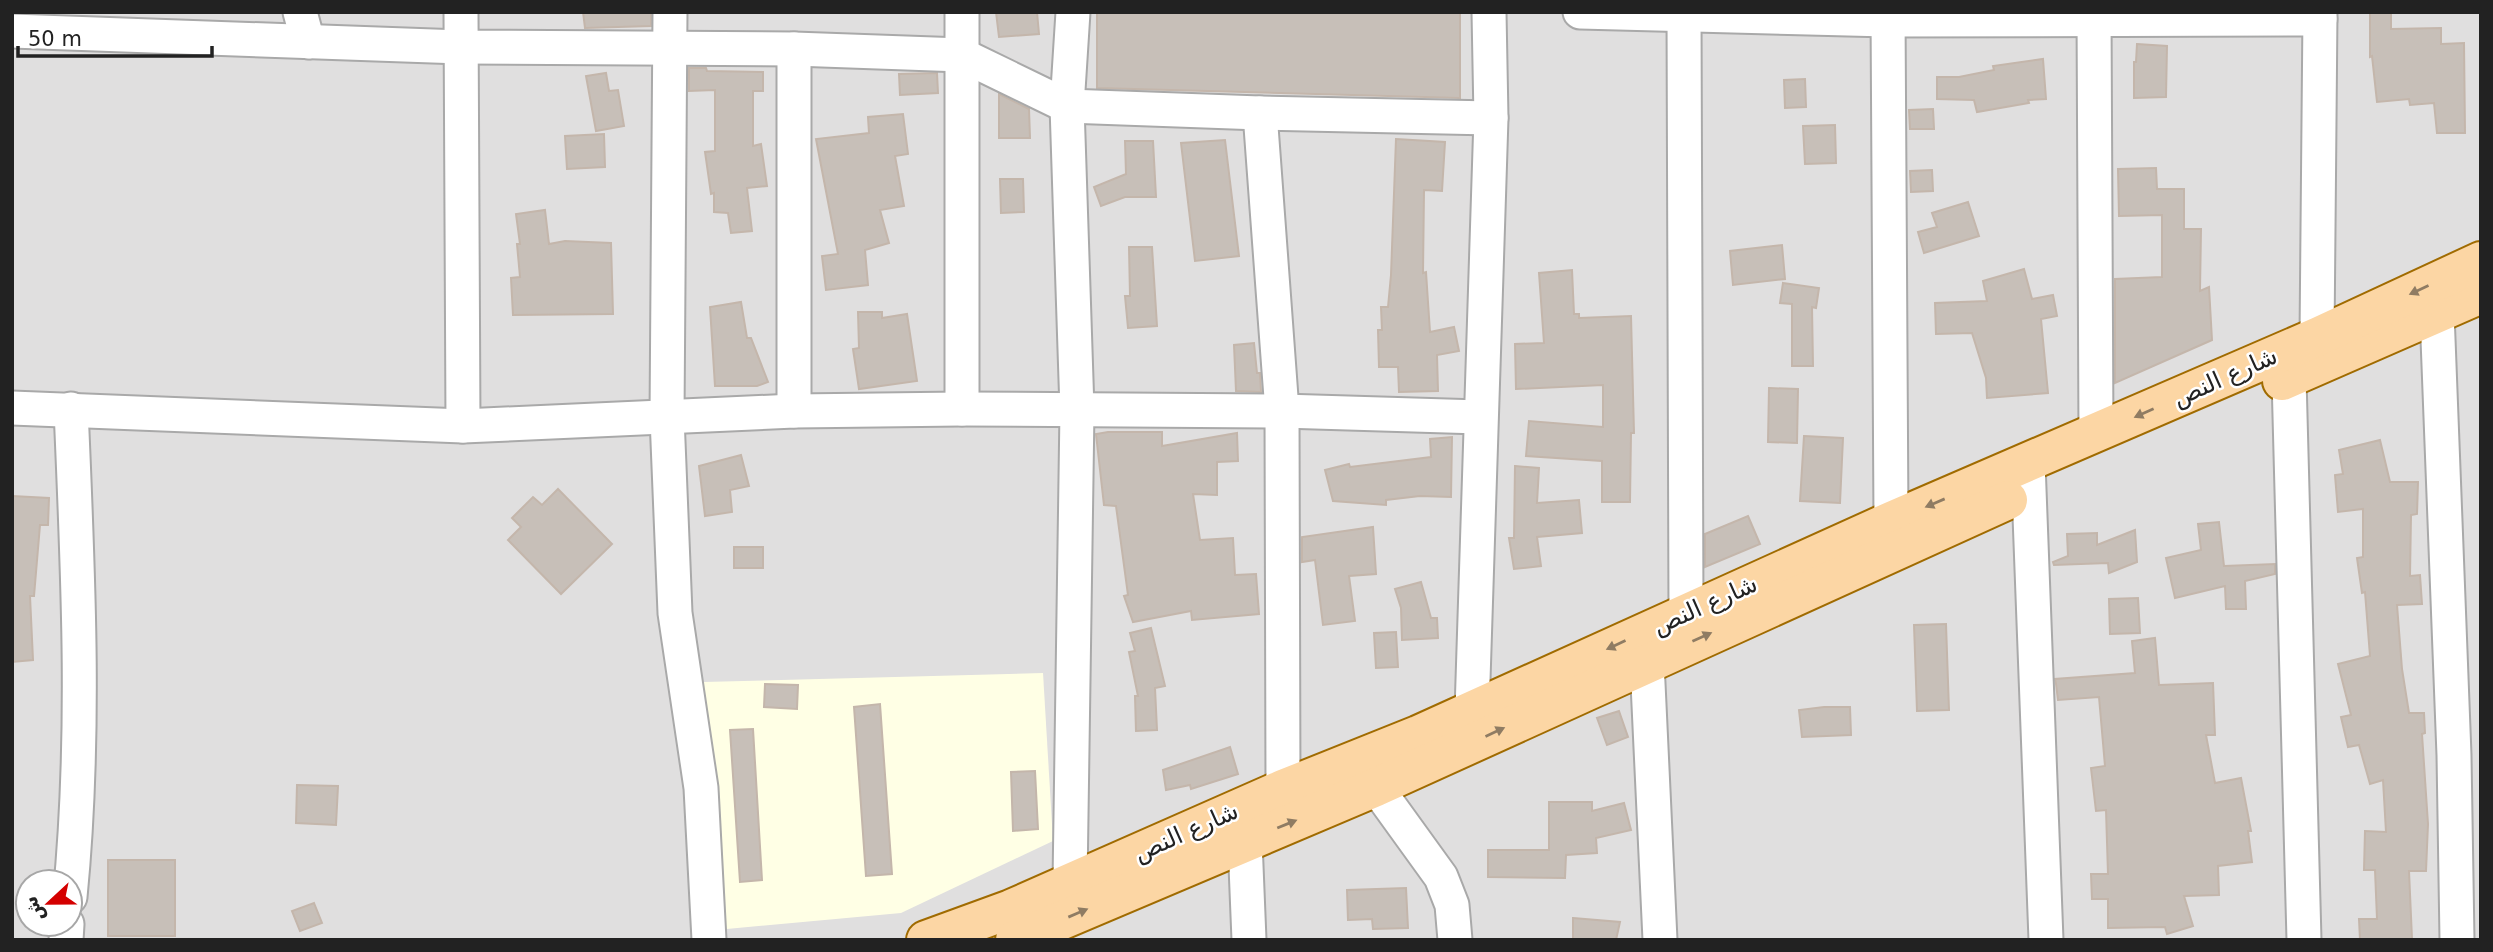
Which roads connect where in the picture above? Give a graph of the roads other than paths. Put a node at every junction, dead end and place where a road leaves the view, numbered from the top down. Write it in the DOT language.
graph roads {
  1 [pos="461,12"];
  2 [pos="670,12"];
  3 [pos="962,12"];
  4 [pos="1073,12"];
  5 [pos="1489,12"];
  6 [pos="1580,12"];
  7 [pos="1684,14"];
  8 [pos="2320,15"];
  9 [pos="1888,16"];
  10 [pos="2094,16"];
  11 [pos="304,27"];
  12 [pos="12,31"];
  13 [pos="461,47"];
  14 [pos="794,49"];
  15 [pos="669,50"];
  16 [pos="962,55"];
  17 [pos="1067,106"];
  18 [pos="1260,113"];
  19 [pos="1491,118"];
  20 [pos="2481,261"];
  21 [pos="2481,294"];
  22 [pos="2437,313"];
  23 [pos="2317,337"];
  24 [pos="2289,378"];
  25 [pos="12,408"];
  26 [pos="71,409"];
  27 [pos="962,410"];
  28 [pos="1077,410"];
  29 [pos="794,411"];
  30 [pos="1283,411"];
  31 [pos="667,417"];
  32 [pos="1480,417"];
  33 [pos="463,426"];
  34 [pos="2096,434"];
  35 [pos="2030,476"];
  36 [pos="1891,521"];
  37 [pos="1686,613"];
  38 [pos="1647,662"];
  39 [pos="1472,711"];
  40 [pos="2467,755"];
  41 [pos="1376,787"];
  42 [pos="1283,789"];
  43 [pos="1245,841"];
  44 [pos="72,868"];
  45 [pos="1070,883"];
  46 [pos="1018,939"];
  47 [pos="709,940"];
  48 [pos="926,940"];
  49 [pos="1249,940"];
  50 [pos="1455,940"];
  51 [pos="1660,940"];
  52 [pos="2046,940"];
  53 [pos="2304,940"];
  54 [pos="2457,940"];
  1 -- 13 [label="street"];
  2 -- 15 [label="street"];
  3 -- 16 [label="street"];
  4 -- 17 [label="street"];
  5 -- 19 [label="street"];
  6 -- 7 [label="street"];
  7 -- 9 [label="street"];
  7 -- 37 [label="street"];
  8 -- 10 [label="street"];
  8 -- 23 [label="street"];
  9 -- 10 [label="street"];
  9 -- 36 [label="street"];
  10 -- 34 [label="street"];
  11 -- 12 [label="street"];
  11 -- 13 [label="street"];
  13 -- 15 [label="street"];
  13 -- 33 [label="street"];
  14 -- 15 [label="street"];
  14 -- 16 [label="street"];
  14 -- 29 [label="street"];
  15 -- 31 [label="street"];
  16 -- 17 [label="street"];
  16 -- 27 [label="street"];
  17 -- 18 [label="street"];
  17 -- 28 [label="street"];
  18 -- 19 [label="street"];
  18 -- 30 [label="street"];
  19 -- 32 [label="street"];
  20 -- 23 [label="main road, شارع النص, one-way"];
  21 -- 22 [label="main road, شارع النص"];
  22 -- 24 [label="main road, شارع النص"];
  22 -- 40 [label="street"];
  23 -- 34 [label="main road, شارع النص, one-way"];
  24 -- 35 [label="main road, شارع النص"];
  24 -- 53 [label="street"];
  25 -- 26 [label="street"];
  26 -- 33 [label="street"];
  26 -- 44 [label="street"];
  27 -- 28 [label="street"];
  27 -- 29 [label="street"];
  28 -- 30 [label="street"];
  28 -- 45 [label="street"];
  29 -- 31 [label="street"];
  30 -- 32 [label="street"];
  30 -- 42 [label="street"];
  31 -- 33 [label="street"];
  31 -- 47 [label="street"];
  32 -- 39 [label="street"];
  34 -- 35 [label="main road, شارع النص"];
  35 -- 36 [label="main road, شارع النص, one-way"];
  38 -- 35 [label="main road, شارع النص, one-way"];
  35 -- 52 [label="street"];
  36 -- 37 [label="main road, شارع النص"];
  37 -- 39 [label="main road, شارع النص, one-way"];
  41 -- 38 [label="main road, شارع النص, one-way"];
  38 -- 51 [label="street"];
  39 -- 42 [label="main road, شارع النص"];
  40 -- 54 [label="street"];
  43 -- 41 [label="main road, شارع النص, one-way"];
  41 -- 50 [label="street"];
  42 -- 45 [label="main road, شارع النص"];
  46 -- 43 [label="main road, شارع النص, one-way"];
  43 -- 49 [label="street"];
  45 -- 48 [label="main road, شارع النص"];
}
